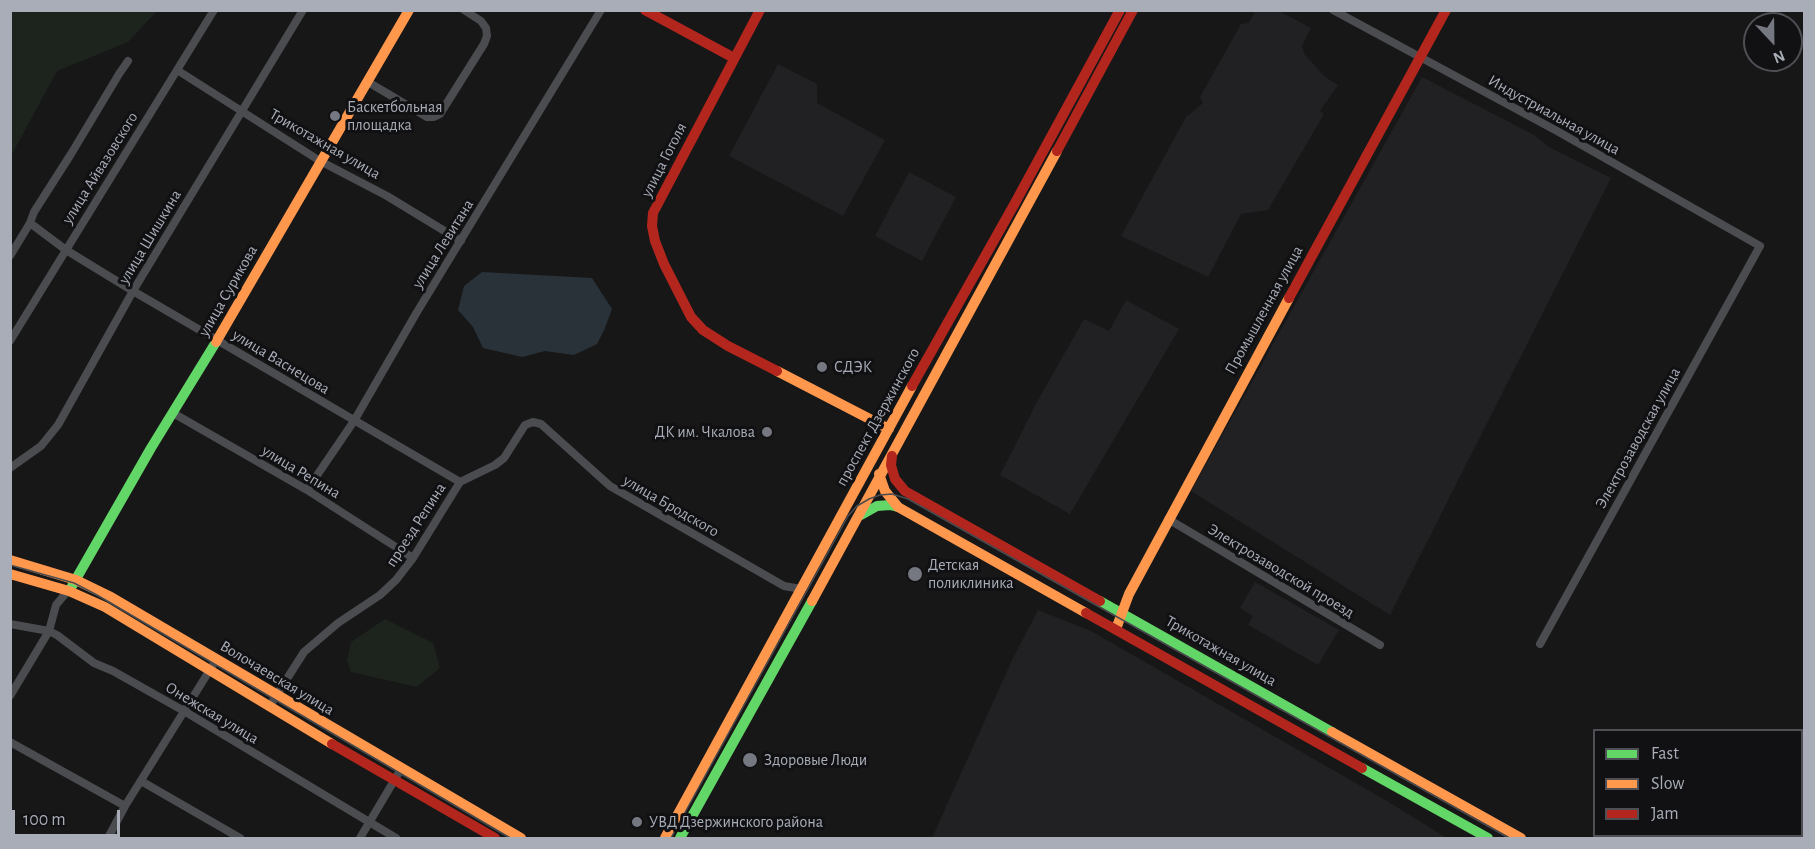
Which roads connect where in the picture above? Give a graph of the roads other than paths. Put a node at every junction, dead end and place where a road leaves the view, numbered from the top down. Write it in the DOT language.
graph roads {
  1 [pos="214,10"];
  2 [pos="303,10"];
  3 [pos="409,10"];
  4 [pos="464,10"];
  5 [pos="601,10"];
  6 [pos="645,10"];
  7 [pos="760,10"];
  8 [pos="1120,10"];
  9 [pos="1133,10"];
  10 [pos="1333,10"];
  11 [pos="1446,10"];
  12 [pos="734,58"];
  13 [pos="1421,58"];
  14 [pos="128,61"];
  15 [pos="177,70"];
  16 [pos="368,82"];
  17 [pos="241,112"];
  18 [pos="320,161"];
  19 [pos="30,223"];
  20 [pos="461,241"];
  21 [pos="1760,246"];
  22 [pos="66,250"];
  23 [pos="10,256"];
  24 [pos="133,291"];
  25 [pos="217,340"];
  26 [pos="10,341"];
  27 [pos="173,413"];
  28 [pos="354,421"];
  29 [pos="542,424"];
  30 [pos="889,429"];
  31 [pos="879,446"];
  32 [pos="893,451"];
  33 [pos="10,468"];
  34 [pos="880,477"];
  35 [pos="460,482"];
  36 [pos="306,490"];
  37 [pos="885,491"];
  38 [pos="905,491"];
  39 [pos="870,494"];
  40 [pos="898,507"];
  41 [pos="843,513"];
  42 [pos="858,517"];
  43 [pos="1168,519"];
  44 [pos="413,558"];
  45 [pos="10,560"];
  46 [pos="10,574"];
  47 [pos="72,585"];
  48 [pos="801,589"];
  49 [pos="1121,612"];
  50 [pos="10,624"];
  51 [pos="1116,628"];
  52 [pos="49,631"];
  53 [pos="1540,644"];
  54 [pos="1380,645"];
  55 [pos="214,665"];
  56 [pos="10,696"];
  57 [pos="276,696"];
  58 [pos="269,707"];
  59 [pos="184,711"];
  60 [pos="10,742"];
  61 [pos="401,769"];
  62 [pos="394,780"];
  63 [pos="141,781"];
  64 [pos="125,806"];
  65 [pos="370,822"];
  66 [pos="108,838"];
  67 [pos="240,838"];
  68 [pos="360,838"];
  69 [pos="396,838"];
  70 [pos="495,838"];
  71 [pos="520,838"];
  72 [pos="665,838"];
  73 [pos="680,838"];
  74 [pos="1488,838"];
  75 [pos="1521,838"];
  1 -- 15 [label="street, улица Айвазовского"];
  2 -- 17 [label="street, улица Шишкина"];
  3 -- 16 [label="main road, улица Сурикова"];
  4 -- 16 [label="street"];
  5 -- 20 [label="street, улица Левитана"];
  6 -- 12 [label="main road"];
  7 -- 12 [label="main road, улица Гоголя"];
  8 -- 30 [label="main road, проспект Дзержинского"];
  9 -- 32 [label="main road, проспект Дзержинского"];
  10 -- 13 [label="street, Индустриальная улица"];
  11 -- 13 [label="main road, Промышленная улица"];
  12 -- 30 [label="main road, улица Гоголя"];
  13 -- 21 [label="street, Индустриальная улица"];
  13 -- 43 [label="main road, Промышленная улица"];
  14 -- 19 [label="street"];
  15 -- 17 [label="street, Трикотажная улица"];
  15 -- 22 [label="street, улица Айвазовского"];
  16 -- 18 [label="main road, улица Сурикова"];
  17 -- 18 [label="street, Трикотажная улица"];
  17 -- 24 [label="street, улица Шишкина"];
  18 -- 20 [label="street, Трикотажная улица"];
  18 -- 25 [label="main road, улица Сурикова"];
  19 -- 22 [label="street, улица Васнецова"];
  19 -- 23 [label="street"];
  20 -- 28 [label="street, улица Левитана"];
  21 -- 53 [label="street, Электрозаводская улица"];
  22 -- 24 [label="street, улица Васнецова"];
  22 -- 26 [label="street, улица Айвазовского"];
  24 -- 25 [label="street, улица Васнецова"];
  24 -- 33 [label="street, улица Шишкина"];
  25 -- 27 [label="main road, улица Сурикова"];
  25 -- 28 [label="street, улица Васнецова"];
  27 -- 36 [label="street, улица Репина"];
  27 -- 47 [label="main road, улица Сурикова"];
  28 -- 35 [label="street, улица Васнецова"];
  28 -- 36 [label="street, улица Левитана"];
  29 -- 35 [label="street, проезд Репина"];
  29 -- 48 [label="street, улица Бродского"];
  30 -- 31 [label="main road, проспект Дзержинского"];
  31 -- 34 [label="main road"];
  31 -- 41 [label="main road, проспект Дзержинского"];
  32 -- 34 [label="main road, проспект Дзержинского"];
  32 -- 38 [label="main road"];
  34 -- 37 [label="main road"];
  34 -- 39 [label="main road, проспект Дзержинского"];
  35 -- 44 [label="street, проезд Репина"];
  36 -- 44 [label="street, улица Репина"];
  37 -- 38 [label="main road"];
  37 -- 39 [label="main road"];
  37 -- 40 [label="main road"];
  38 -- 49 [label="main road, Трикотажная улица"];
  39 -- 41 [label="main road"];
  39 -- 42 [label="main road, проспект Дзержинского"];
  40 -- 42 [label="main road"];
  40 -- 51 [label="main road, Трикотажная улица"];
  41 -- 48 [label="main road, проспект Дзержинского"];
  42 -- 73 [label="main road, проспект Дзержинского"];
  43 -- 49 [label="main road, Промышленная улица"];
  43 -- 54 [label="street, Электрозаводской проезд"];
  44 -- 57 [label="street, проезд Репина"];
  45 -- 47 [label="main road, Волочаевская улица"];
  46 -- 47 [label="main road, Волочаевская улица"];
  47 -- 52 [label="street"];
  47 -- 55 [label="main road, Волочаевская улица"];
  48 -- 72 [label="main road, проспект Дзержинского"];
  49 -- 51 [label="main road, Промышленная улица"];
  49 -- 75 [label="main road, Трикотажная улица"];
  50 -- 52 [label="street, Онежская улица"];
  51 -- 74 [label="main road, Трикотажная улица"];
  52 -- 56 [label="street"];
  52 -- 59 [label="street, Онежская улица"];
  55 -- 57 [label="main road, Волочаевская улица"];
  55 -- 58 [label="main road, Волочаевская улица"];
  55 -- 59 [label="street"];
  57 -- 58 [label="street, проезд Репина"];
  57 -- 61 [label="main road, Волочаевская улица"];
  58 -- 62 [label="main road, Волочаевская улица"];
  59 -- 63 [label="street"];
  59 -- 65 [label="street, Онежская улица"];
  60 -- 64 [label="street"];
  61 -- 62 [label="street"];
  61 -- 71 [label="main road, Волочаевская улица"];
  62 -- 65 [label="street"];
  62 -- 70 [label="main road, Волочаевская улица"];
  63 -- 64 [label="street"];
  63 -- 67 [label="street"];
  64 -- 66 [label="street"];
  65 -- 68 [label="street"];
  65 -- 69 [label="street, Онежская улица"];
}
